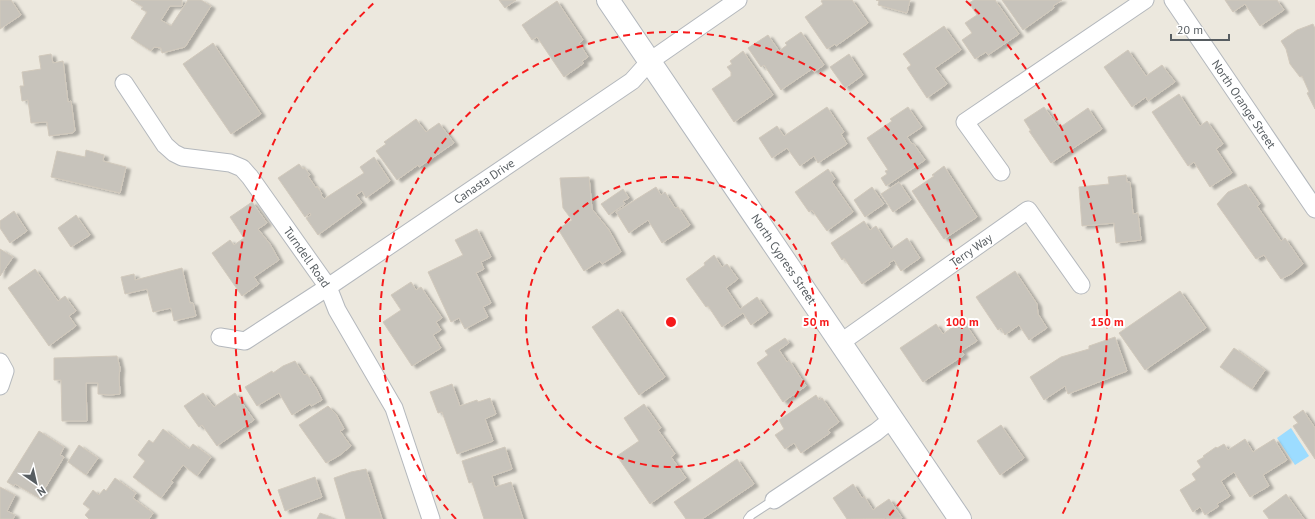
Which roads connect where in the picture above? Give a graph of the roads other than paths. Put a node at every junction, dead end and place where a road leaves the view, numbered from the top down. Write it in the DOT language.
graph roads {
  1 [pos="608,0"];
  2 [pos="738,0"];
  3 [pos="1145,0"];
  4 [pos="1173,0"];
  5 [pos="650,61"];
  6 [pos="124,83"];
  7 [pos="1001,172"];
  8 [pos="1315,208"];
  9 [pos="1080,285"];
  10 [pos="328,287"];
  11 [pos="220,337"];
  12 [pos="840,343"];
  13 [pos="892,418"];
  14 [pos="774,500"];
  15 [pos="431,519"];
  16 [pos="748,519"];
  17 [pos="960,519"];
  1 -- 5 [label="street, North Cypress Street"];
  2 -- 5 [label="street, Canasta Drive"];
  3 -- 7 [label="street"];
  4 -- 8 [label="street, North Orange Street"];
  5 -- 10 [label="street, Canasta Drive"];
  5 -- 12 [label="street, North Cypress Street"];
  6 -- 10 [label="street, Turndell Road"];
  9 -- 12 [label="street, Terry Way"];
  10 -- 11 [label="street, Canasta Drive"];
  10 -- 15 [label="street, Turndell Road"];
  12 -- 13 [label="street, North Cypress Street"];
  13 -- 14 [label="street"];
  13 -- 17 [label="street, North Cypress Street"];
  14 -- 16 [label="lane"];
}
